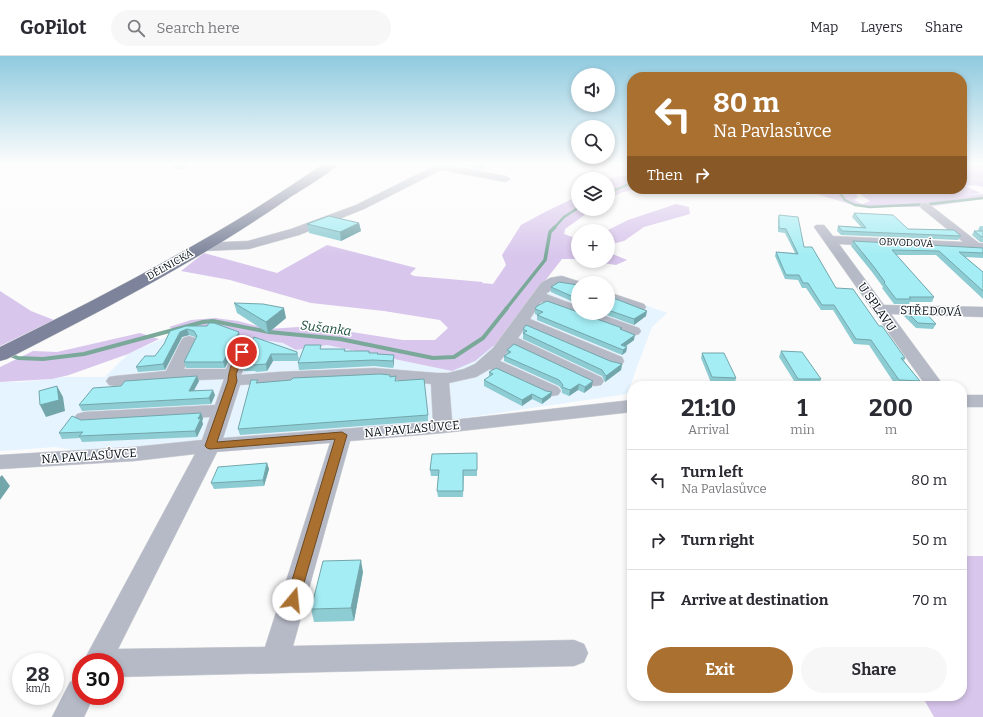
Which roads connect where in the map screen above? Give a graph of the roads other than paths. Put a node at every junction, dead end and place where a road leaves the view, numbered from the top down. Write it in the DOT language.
graph roads {
  1 [pos="286,194"];
  2 [pos="387,194"];
  3 [pos="925,206"];
  4 [pos="820,227"];
  5 [pos="830,240"];
  6 [pos="202,247"];
  7 [pos="979,247"];
  8 [pos="571,283"];
  9 [pos="538,296"];
  10 [pos="615,298"];
  11 [pos="639,307"];
  12 [pos="571,308"];
  13 [pos="879,309"];
  14 [pos="983,312"];
  15 [pos="601,320"];
  16 [pos="521,321"];
  17 [pos="633,332"];
  18 [pos="510,340"];
  19 [pos="189,341"];
  20 [pos="247,342"];
  21 [pos="0,355"];
  22 [pos="616,360"];
  23 [pos="488,362"];
  24 [pos="173,375"];
  25 [pos="232,378"];
  26 [pos="440,380"];
  27 [pos="115,381"];
  28 [pos="595,381"];
  29 [pos="931,381"];
  30 [pos="552,391"];
  31 [pos="967,401"];
  32 [pos="983,401"];
  33 [pos="627,407"];
  34 [pos="222,411"];
  35 [pos="84,418"];
  36 [pos="443,427"];
  37 [pos="342,435"];
  38 [pos="210,446"];
  39 [pos="0,462"];
  40 [pos="102,653"];
  41 [pos="574,653"];
  42 [pos="275,660"];
  43 [pos="124,663"];
  44 [pos="74,705"];
  45 [pos="68,717"];
  1 -- 6 [label="main road, DĚLNICKÁ"];
  2 -- 6 [label="street"];
  3 -- 7 [label="street"];
  4 -- 5 [label="street, U SPLAVU"];
  5 -- 7 [label="street, OBVODOVÁ"];
  5 -- 13 [label="street, U SPLAVU"];
  6 -- 21 [label="main road, DĚLNICKÁ"];
  8 -- 9 [label="street"];
  9 -- 12 [label="street"];
  9 -- 16 [label="street"];
  10 -- 11 [label="street"];
  13 -- 14 [label="street, STŘEDOVÁ"];
  13 -- 29 [label="street, U SPLAVU"];
  15 -- 17 [label="street"];
  16 -- 18 [label="street"];
  16 -- 22 [label="street"];
  18 -- 23 [label="street"];
  18 -- 28 [label="street"];
  19 -- 24 [label="street"];
  20 -- 25 [label="street"];
  23 -- 26 [label="street"];
  23 -- 30 [label="street"];
  24 -- 25 [label="street"];
  24 -- 27 [label="street"];
  25 -- 26 [label="street"];
  25 -- 34 [label="street"];
  26 -- 36 [label="street"];
  31 -- 32 [label="street"];
  33 -- 36 [label="street, NA PAVLASŮVCE"];
  34 -- 35 [label="street"];
  34 -- 38 [label="street"];
  36 -- 37 [label="street, NA PAVLASŮVCE"];
  37 -- 38 [label="street, NA PAVLASŮVCE"];
  37 -- 42 [label="street"];
  38 -- 39 [label="street, NA PAVLASŮVCE"];
  38 -- 40 [label="street"];
  41 -- 42 [label="street"];
  42 -- 43 [label="street"];
  44 -- 45 [label="street"];
}
